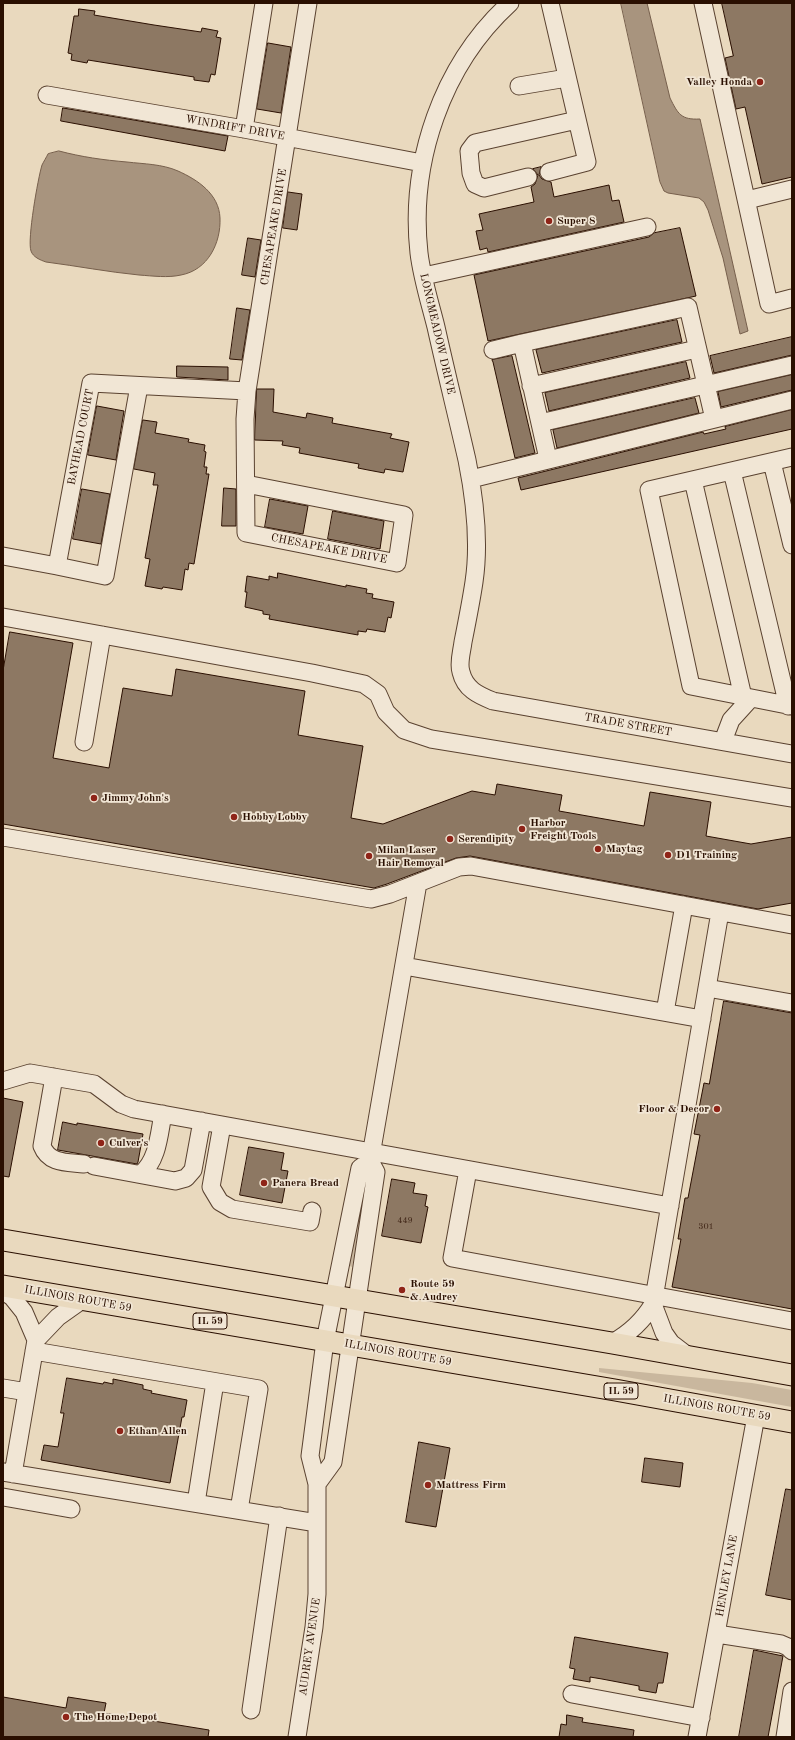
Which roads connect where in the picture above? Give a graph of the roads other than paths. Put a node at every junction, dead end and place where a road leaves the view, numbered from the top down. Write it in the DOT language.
graph roads {
  1 [pos="264,3"];
  2 [pos="308,3"];
  3 [pos="510,3"];
  4 [pos="550,3"];
  5 [pos="703,3"];
  6 [pos="567,78"];
  7 [pos="519,86"];
  8 [pos="47,95"];
  9 [pos="577,120"];
  10 [pos="244,129"];
  11 [pos="288,138"];
  12 [pos="422,163"];
  13 [pos="549,172"];
  14 [pos="528,177"];
  15 [pos="791,194"];
  16 [pos="747,200"];
  17 [pos="647,227"];
  18 [pos="424,276"];
  19 [pos="792,298"];
  20 [pos="522,343"];
  21 [pos="698,349"];
  22 [pos="493,350"];
  23 [pos="792,366"];
  24 [pos="705,384"];
  25 [pos="139,386"];
  26 [pos="532,386"];
  27 [pos="247,392"];
  28 [pos="792,400"];
  29 [pos="714,419"];
  30 [pos="540,423"];
  31 [pos="792,457"];
  32 [pos="548,459"];
  33 [pos="772,462"];
  34 [pos="732,471"];
  35 [pos="471,479"];
  36 [pos="693,480"];
  37 [pos="246,484"];
  38 [pos="787,500"];
  39 [pos="792,545"];
  40 [pos="3,556"];
  41 [pos="57,566"];
  42 [pos="3,617"];
  43 [pos="102,635"];
  44 [pos="467,687"];
  45 [pos="747,697"];
  46 [pos="790,706"];
  47 [pos="84,742"];
  48 [pos="723,742"];
  49 [pos="792,754"];
  50 [pos="792,798"];
  51 [pos="3,837"];
  52 [pos="418,883"];
  53 [pos="684,906"];
  54 [pos="720,912"];
  55 [pos="792,925"];
  56 [pos="404,966"];
  57 [pos="707,988"];
  58 [pos="792,1003"];
  59 [pos="665,1012"];
  60 [pos="702,1018"];
  61 [pos="54,1077"];
  62 [pos="3,1080"];
  63 [pos="163,1114"];
  64 [pos="202,1121"];
  65 [pos="222,1125"];
  66 [pos="371,1157"];
  67 [pos="468,1170"];
  68 [pos="142,1174"];
  69 [pos="670,1206"];
  70 [pos="312,1210"];
  71 [pos="3,1240"];
  72 [pos="3,1286"];
  73 [pos="3,1291"];
  74 [pos="333,1296"];
  75 [pos="654,1299"];
  76 [pos="82,1300"];
  77 [pos="356,1300"];
  78 [pos="792,1321"];
  79 [pos="325,1341"];
  80 [pos="612,1343"];
  81 [pos="35,1345"];
  82 [pos="350,1345"];
  83 [pos="689,1356"];
  84 [pos="792,1375"];
  85 [pos="215,1382"];
  86 [pos="3,1388"];
  87 [pos="27,1392"];
  88 [pos="756,1416"];
  89 [pos="792,1422"];
  90 [pos="8,1473"];
  91 [pos="317,1484"];
  92 [pos="3,1496"];
  93 [pos="196,1503"];
  94 [pos="71,1509"];
  95 [pos="239,1510"];
  96 [pos="279,1516"];
  97 [pos="316,1522"];
  98 [pos="717,1634"];
  99 [pos="792,1651"];
  100 [pos="792,1691"];
  101 [pos="572,1694"];
  102 [pos="251,1710"];
  103 [pos="701,1718"];
  104 [pos="297,1737"];
  105 [pos="698,1737"];
  106 [pos="785,1737"];
  1 -- 10 [label="street"];
  2 -- 11 [label="street, CHESAPEAKE DRIVE"];
  3 -- 12 [label="street, LONGMEADOW DRIVE"];
  4 -- 6 [label="street"];
  5 -- 16 [label="street"];
  6 -- 7 [label="street"];
  6 -- 9 [label="street"];
  8 -- 10 [label="street, WINDRIFT DRIVE"];
  9 -- 13 [label="street"];
  9 -- 14 [label="street"];
  10 -- 11 [label="street, WINDRIFT DRIVE"];
  11 -- 12 [label="street, WINDRIFT DRIVE"];
  11 -- 27 [label="street, CHESAPEAKE DRIVE"];
  12 -- 18 [label="street, LONGMEADOW DRIVE"];
  15 -- 16 [label="street"];
  16 -- 19 [label="street"];
  17 -- 18 [label="street"];
  18 -- 35 [label="street, LONGMEADOW DRIVE"];
  20 -- 21 [label="street"];
  20 -- 22 [label="street"];
  20 -- 26 [label="street"];
  21 -- 24 [label="street"];
  21 -- 26 [label="street"];
  23 -- 24 [label="street"];
  24 -- 29 [label="street"];
  24 -- 30 [label="street"];
  25 -- 27 [label="street, BAYHEAD COURT"];
  25 -- 41 [label="street, BAYHEAD COURT"];
  25 -- 41 [label="street"];
  26 -- 30 [label="street"];
  27 -- 37 [label="street, CHESAPEAKE DRIVE"];
  28 -- 29 [label="street"];
  29 -- 32 [label="street"];
  30 -- 32 [label="street"];
  31 -- 33 [label="street"];
  32 -- 35 [label="street"];
  33 -- 34 [label="street"];
  33 -- 38 [label="street"];
  34 -- 36 [label="street"];
  34 -- 46 [label="street"];
  35 -- 44 [label="street, LONGMEADOW DRIVE"];
  36 -- 45 [label="street"];
  36 -- 45 [label="street"];
  37 -- 37 [label="street, CHESAPEAKE DRIVE"];
  38 -- 39 [label="street"];
  40 -- 41 [label="street"];
  42 -- 43 [label="street"];
  43 -- 47 [label="street"];
  43 -- 50 [label="street"];
  44 -- 48 [label="street, TRADE STREET"];
  45 -- 46 [label="street"];
  45 -- 48 [label="street"];
  48 -- 49 [label="street, TRADE STREET"];
  51 -- 52 [label="street"];
  52 -- 53 [label="street"];
  52 -- 56 [label="street"];
  53 -- 54 [label="street"];
  53 -- 59 [label="street"];
  54 -- 55 [label="street"];
  54 -- 57 [label="street"];
  56 -- 59 [label="street"];
  56 -- 66 [label="street"];
  57 -- 58 [label="street"];
  57 -- 60 [label="street"];
  59 -- 60 [label="street"];
  60 -- 69 [label="street"];
  61 -- 62 [label="street"];
  61 -- 63 [label="street"];
  61 -- 68 [label="street"];
  63 -- 64 [label="street"];
  63 -- 68 [label="street"];
  64 -- 65 [label="street"];
  64 -- 68 [label="street"];
  65 -- 66 [label="street"];
  65 -- 70 [label="street"];
  66 -- 67 [label="street"];
  66 -- 74 [label="street, AUDREY AVENUE"];
  66 -- 77 [label="street"];
  67 -- 69 [label="street"];
  67 -- 75 [label="street"];
  69 -- 75 [label="street"];
  71 -- 74 [label="main road"];
  72 -- 76 [label="main road, ILLINOIS ROUTE 59 / IL 59"];
  73 -- 81 [label="street"];
  74 -- 77 [label="main road"];
  74 -- 79 [label="street, AUDREY AVENUE"];
  75 -- 78 [label="street"];
  75 -- 80 [label="street"];
  75 -- 83 [label="street"];
  76 -- 79 [label="main road, ILLINOIS ROUTE 59 / IL 59"];
  76 -- 81 [label="street"];
  77 -- 80 [label="main road"];
  77 -- 82 [label="street"];
  79 -- 82 [label="main road, ILLINOIS ROUTE 59 / IL 59"];
  79 -- 91 [label="street, AUDREY AVENUE"];
  80 -- 83 [label="main road"];
  81 -- 85 [label="street"];
  81 -- 87 [label="street"];
  82 -- 88 [label="main road, ILLINOIS ROUTE 59 / IL 59"];
  82 -- 91 [label="street"];
  83 -- 84 [label="main road"];
  85 -- 93 [label="street"];
  85 -- 95 [label="street"];
  86 -- 87 [label="street"];
  87 -- 90 [label="street"];
  88 -- 89 [label="main road, ILLINOIS ROUTE 59 / IL 59"];
  88 -- 98 [label="street, HENLEY LANE"];
  90 -- 93 [label="street"];
  91 -- 97 [label="street, AUDREY AVENUE"];
  92 -- 94 [label="street"];
  93 -- 95 [label="street"];
  95 -- 96 [label="street"];
  96 -- 97 [label="street"];
  96 -- 102 [label="street"];
  97 -- 104 [label="street, AUDREY AVENUE"];
  98 -- 99 [label="street"];
  98 -- 103 [label="street, HENLEY LANE"];
  100 -- 106 [label="street"];
  101 -- 103 [label="street"];
  103 -- 105 [label="street, HENLEY LANE"];
}
